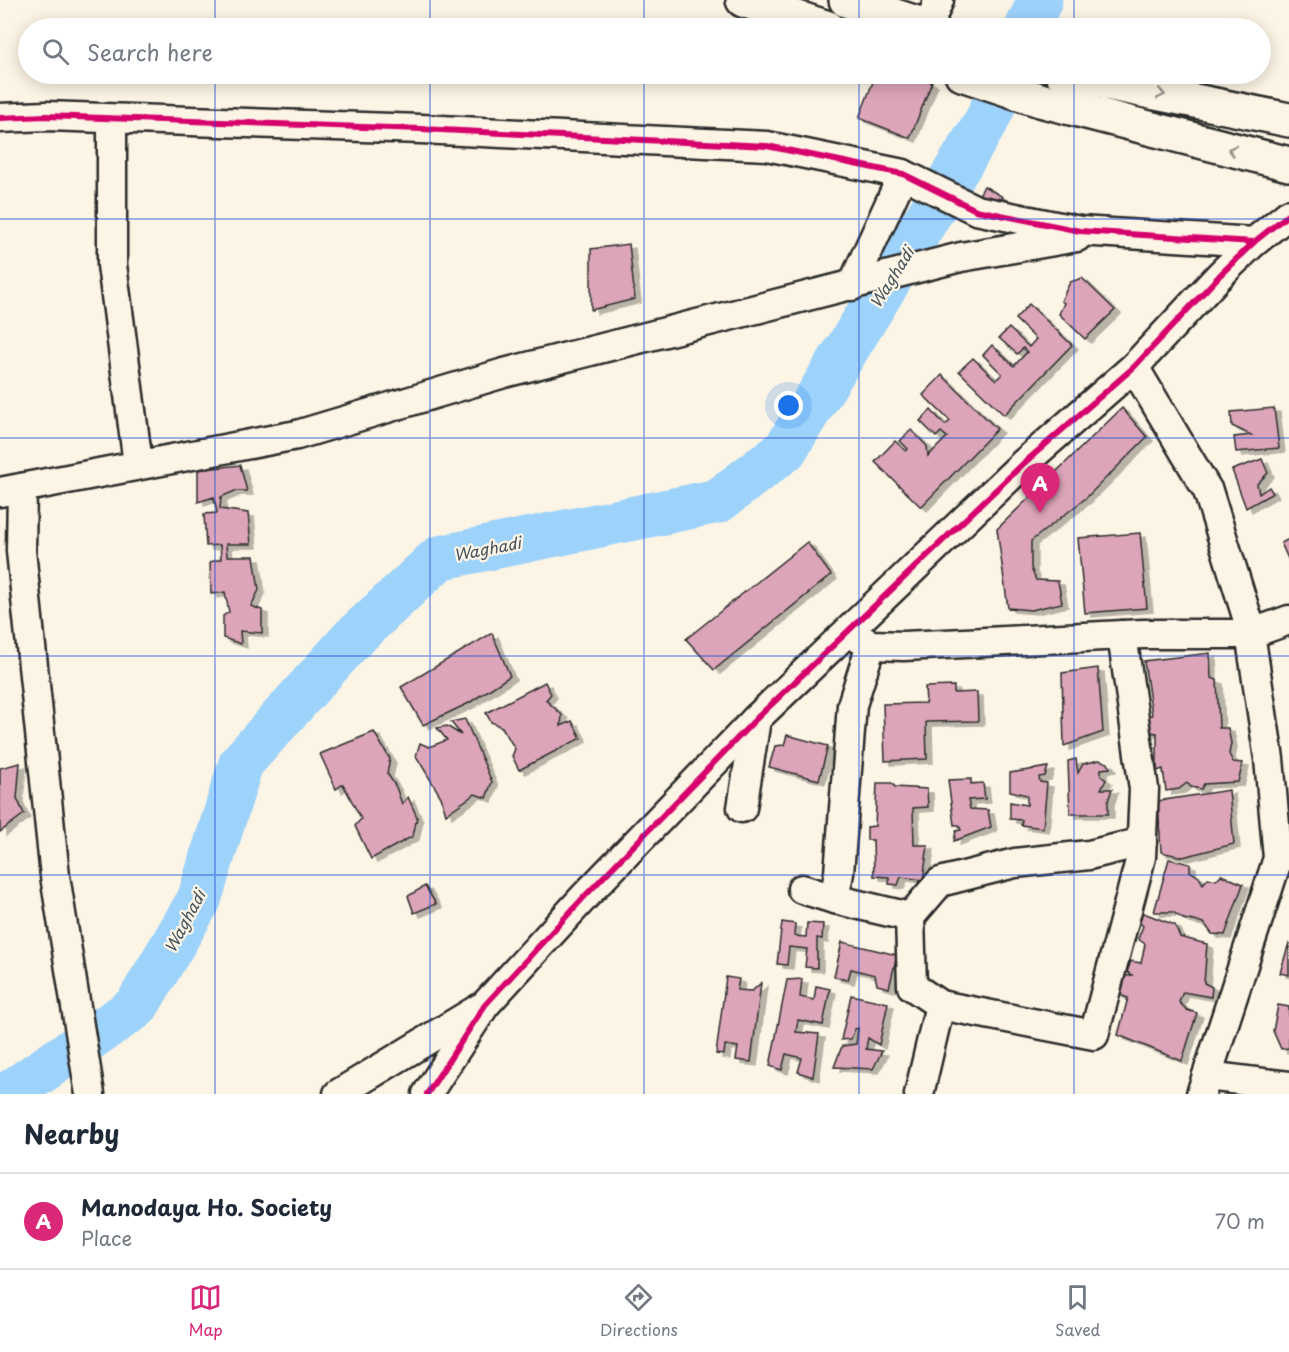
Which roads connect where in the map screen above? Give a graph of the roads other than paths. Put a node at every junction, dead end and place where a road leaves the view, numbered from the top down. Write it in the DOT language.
graph roads {
  1 [pos="743,0"];
  2 [pos="846,0"];
  3 [pos="798,18"];
  4 [pos="928,18"];
  5 [pos="992,84"];
  6 [pos="1111,84"];
  7 [pos="0,117"];
  8 [pos="111,119"];
  9 [pos="1289,120"];
  10 [pos="1289,164"];
  11 [pos="903,174"];
  12 [pos="1289,214"];
  13 [pos="1104,232"];
  14 [pos="1254,242"];
  15 [pos="860,284"];
  16 [pos="1134,367"];
  17 [pos="138,464"];
  18 [pos="11,490"];
  19 [pos="1289,620"];
  20 [pos="1250,634"];
  21 [pos="1122,635"];
  22 [pos="859,638"];
  23 [pos="756,719"];
  24 [pos="742,808"];
  25 [pos="1142,842"];
  26 [pos="802,889"];
  27 [pos="834,899"];
  28 [pos="910,916"];
  29 [pos="485,1005"];
  30 [pos="940,1005"];
  31 [pos="1204,1085"];
  32 [pos="1289,1086"];
  33 [pos="90,1094"];
  34 [pos="338,1094"];
  35 [pos="427,1094"];
  36 [pos="919,1094"];
  1 -- 3 [label="main road"];
  2 -- 4 [label="main road"];
  10 -- 5 [label="main road, one-way"];
  6 -- 9 [label="main road, one-way"];
  7 -- 8 [label="street"];
  8 -- 11 [label="street"];
  8 -- 17 [label="street"];
  11 -- 13 [label="street"];
  11 -- 15 [label="street"];
  12 -- 14 [label="street"];
  13 -- 14 [label="street"];
  13 -- 15 [label="street"];
  14 -- 16 [label="street"];
  15 -- 17 [label="street"];
  16 -- 20 [label="street"];
  16 -- 22 [label="street"];
  17 -- 18 [label="street"];
  18 -- 33 [label="street"];
  19 -- 20 [label="street"];
  20 -- 21 [label="street"];
  20 -- 31 [label="street"];
  21 -- 22 [label="street"];
  21 -- 25 [label="street"];
  22 -- 23 [label="street"];
  22 -- 27 [label="street"];
  23 -- 24 [label="street"];
  23 -- 29 [label="street"];
  25 -- 28 [label="street"];
  25 -- 30 [label="street"];
  26 -- 27 [label="street"];
  27 -- 28 [label="street"];
  28 -- 30 [label="street"];
  29 -- 34 [label="street"];
  29 -- 35 [label="street"];
  30 -- 36 [label="street"];
  31 -- 32 [label="street"];
}
